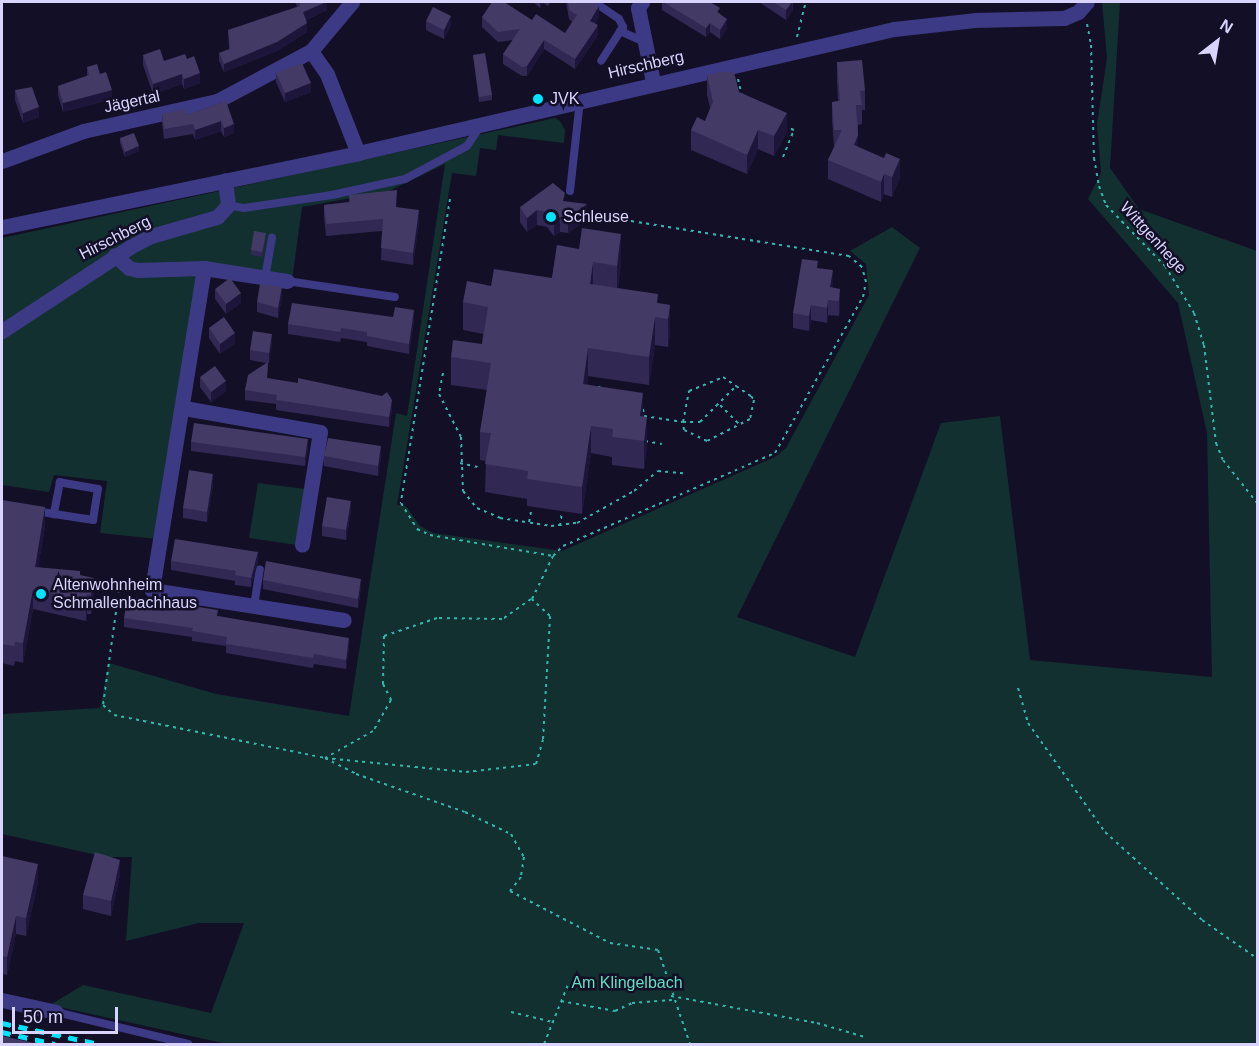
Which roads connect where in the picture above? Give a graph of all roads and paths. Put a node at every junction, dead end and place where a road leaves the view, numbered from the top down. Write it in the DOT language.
graph roads {
  1 [pos="352,2"];
  2 [pos="594,2"];
  3 [pos="642,2"];
  4 [pos="806,2"];
  5 [pos="1082,7"];
  6 [pos="620,31"];
  7 [pos="646,42"];
  8 [pos="311,51"];
  9 [pos="793,51"];
  10 [pos="601,61"];
  11 [pos="734,64"];
  12 [pos="653,81"];
  13 [pos="743,98"];
  14 [pos="580,100"];
  15 [pos="484,121"];
  16 [pos="783,125"];
  17 [pos="357,153"];
  18 [pos="783,157"];
  19 [pos="2,161"];
  20 [pos="225,180"];
  21 [pos="570,191"];
  22 [pos="450,199"];
  23 [pos="228,205"];
  24 [pos="583,213"];
  25 [pos="2,227"];
  26 [pos="272,238"];
  27 [pos="115,255"];
  28 [pos="204,268"];
  29 [pos="265,278"];
  30 [pos="287,281"];
  31 [pos="394,297"];
  32 [pos="2,331"];
  33 [pos="443,373"];
  34 [pos="600,382"];
  35 [pos="736,386"];
  36 [pos="599,391"];
  37 [pos="720,405"];
  38 [pos="642,407"];
  39 [pos="184,408"];
  40 [pos="683,422"];
  41 [pos="739,425"];
  42 [pos="640,441"];
  43 [pos="662,444"];
  44 [pos="460,463"];
  45 [pos="478,467"];
  46 [pos="682,473"];
  47 [pos="1257,504"];
  48 [pos="532,507"];
  49 [pos="22,509"];
  50 [pos="562,512"];
  51 [pos="54,514"];
  52 [pos="529,524"];
  53 [pos="560,526"];
  54 [pos="302,545"];
  55 [pos="553,556"];
  56 [pos="260,569"];
  57 [pos="155,574"];
  58 [pos="532,599"];
  59 [pos="254,606"];
  60 [pos="344,620"];
  61 [pos="1018,688"];
  62 [pos="325,759"];
  63 [pos="1257,959"];
  64 [pos="569,982"];
  65 [pos="672,998"];
  66 [pos="2,1000"];
  67 [pos="561,1001"];
  68 [pos="56,1012"];
  69 [pos="511,1012"];
  70 [pos="553,1022"];
  71 [pos="865,1037"];
  72 [pos="188,1044"];
  73 [pos="544,1044"];
  74 [pos="690,1044"];
  1 -- 8 [label="street"];
  2 -- 6 [label="lane"];
  3 -- 7 [label="street"];
  4 -- 9 [label="path"];
  5 -- 9 [label="street, Hirschberg"];
  5 -- 47 [label="path, Wittgenhege"];
  6 -- 7 [label="lane"];
  6 -- 10 [label="lane"];
  7 -- 12 [label="street"];
  8 -- 17 [label="street"];
  8 -- 19 [label="street, Jägertal"];
  9 -- 11 [label="street, Hirschberg"];
  11 -- 12 [label="street, Hirschberg"];
  11 -- 13 [label="path"];
  12 -- 14 [label="street, Hirschberg"];
  14 -- 15 [label="street, Hirschberg"];
  14 -- 21 [label="lane"];
  15 -- 17 [label="street, Hirschberg"];
  15 -- 23 [label="lane"];
  16 -- 18 [label="path"];
  17 -- 20 [label="street, Hirschberg"];
  20 -- 23 [label="street"];
  20 -- 25 [label="street, Hirschberg"];
  22 -- 55 [label="path"];
  23 -- 27 [label="street, Hirschberg"];
  24 -- 55 [label="path"];
  26 -- 29 [label="lane"];
  27 -- 28 [label="street"];
  27 -- 32 [label="street, Hirschberg"];
  28 -- 29 [label="street"];
  28 -- 39 [label="street"];
  29 -- 30 [label="street"];
  30 -- 31 [label="lane"];
  33 -- 44 [label="path"];
  34 -- 36 [label="path"];
  35 -- 37 [label="path"];
  35 -- 40 [label="path"];
  35 -- 41 [label="path"];
  37 -- 40 [label="path"];
  37 -- 41 [label="path"];
  38 -- 40 [label="path"];
  39 -- 54 [label="street"];
  39 -- 57 [label="street"];
  40 -- 41 [label="path"];
  42 -- 43 [label="path"];
  44 -- 45 [label="path"];
  44 -- 52 [label="path"];
  46 -- 53 [label="path"];
  48 -- 52 [label="path"];
  49 -- 51 [label="lane"];
  50 -- 53 [label="path"];
  51 -- 51 [label="lane"];
  52 -- 53 [label="path"];
  55 -- 58 [label="path"];
  56 -- 59 [label="lane"];
  57 -- 59 [label="street"];
  57 -- 62 [label="path"];
  58 -- 62 [label="path"];
  58 -- 62 [label="path"];
  59 -- 60 [label="street"];
  61 -- 63 [label="path"];
  62 -- 65 [label="path"];
  64 -- 67 [label="path"];
  65 -- 67 [label="path"];
  65 -- 71 [label="path"];
  65 -- 74 [label="path"];
  66 -- 68 [label="street"];
  67 -- 70 [label="path"];
  68 -- 72 [label="lane"];
  69 -- 70 [label="path"];
  70 -- 73 [label="path"];
}
